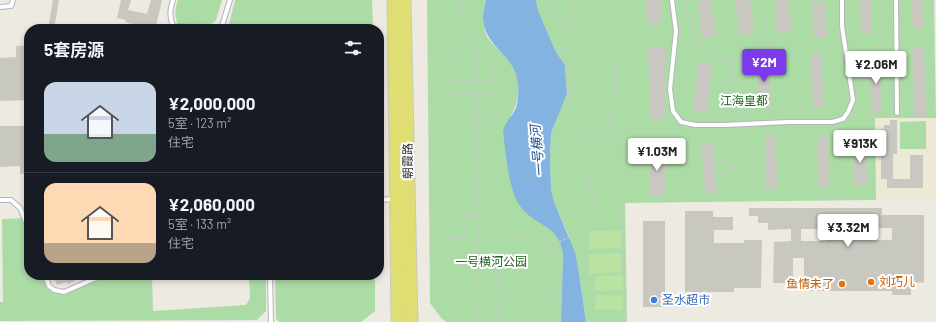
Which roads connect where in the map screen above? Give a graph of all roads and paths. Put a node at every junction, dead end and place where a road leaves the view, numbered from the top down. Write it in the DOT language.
graph roads {
  1 [pos="13,0"];
  2 [pos="173,0"];
  3 [pos="230,0"];
  4 [pos="394,0"];
  5 [pos="404,0"];
  6 [pos="464,0"];
  7 [pos="551,0"];
  8 [pos="573,0"];
  9 [pos="677,0"];
  10 [pos="685,0"];
  11 [pos="763,0"];
  12 [pos="842,0"];
  13 [pos="896,0"];
  14 [pos="672,1"];
  15 [pos="0,7"];
  16 [pos="572,16"];
  17 [pos="172,24"];
  18 [pos="222,24"];
  19 [pos="562,24"];
  20 [pos="765,27"];
  21 [pos="763,48"];
  22 [pos="476,58"];
  23 [pos="428,59"];
  24 [pos="732,60"];
  25 [pos="515,75"];
  26 [pos="733,76"];
  27 [pos="492,77"];
  28 [pos="476,81"];
  29 [pos="492,81"];
  30 [pos="428,84"];
  31 [pos="476,94"];
  32 [pos="492,94"];
  33 [pos="428,96"];
  34 [pos="515,98"];
  35 [pos="492,100"];
  36 [pos="897,113"];
  37 [pos="476,119"];
  38 [pos="429,120"];
  39 [pos="612,123"];
  40 [pos="587,144"];
  41 [pos="739,172"];
  42 [pos="478,197"];
  43 [pos="397,199"];
  44 [pos="0,200"];
  45 [pos="384,200"];
  46 [pos="477,214"];
  47 [pos="24,218"];
  48 [pos="430,240"];
  49 [pos="550,247"];
  50 [pos="478,276"];
  51 [pos="47,280"];
  52 [pos="92,280"];
  53 [pos="270,280"];
  54 [pos="498,291"];
  55 [pos="554,292"];
  56 [pos="271,322"];
  57 [pos="398,322"];
  58 [pos="411,322"];
  59 [pos="478,322"];
  60 [pos="498,322"];
  61 [pos="554,322"];
  62 [pos="624,322"];
  1 -- 15 [label="lane"];
  2 -- 17 [label="lane"];
  3 -- 18 [label="lane"];
  4 -- 43 [label="main road, 朝霞路"];
  5 -- 58 [label="main road, 朝霞路"];
  6 -- 22 [label="path"];
  7 -- 19 [label="path"];
  8 -- 16 [label="path"];
  9 -- 14 [label="lane"];
  10 -- 24 [label="path"];
  11 -- 20 [label="path"];
  12 -- 14 [label="lane"];
  13 -- 36 [label="lane"];
  16 -- 19 [label="path"];
  16 -- 39 [label="path"];
  19 -- 40 [label="path"];
  20 -- 21 [label="path"];
  20 -- 21 [label="path"];
  21 -- 24 [label="path"];
  22 -- 23 [label="path"];
  22 -- 27 [label="path"];
  22 -- 28 [label="path"];
  24 -- 26 [label="path"];
  25 -- 27 [label="path"];
  27 -- 29 [label="path"];
  28 -- 29 [label="path"];
  28 -- 30 [label="path"];
  28 -- 31 [label="path"];
  29 -- 32 [label="path"];
  31 -- 32 [label="path"];
  31 -- 33 [label="path"];
  31 -- 37 [label="path"];
  32 -- 35 [label="path"];
  34 -- 35 [label="path"];
  35 -- 37 [label="path"];
  37 -- 38 [label="path"];
  37 -- 42 [label="path"];
  39 -- 40 [label="path"];
  39 -- 62 [label="path"];
  40 -- 49 [label="path"];
  41 -- 41 [label="path"];
  42 -- 46 [label="path"];
  42 -- 49 [label="path"];
  43 -- 45 [label="lane"];
  43 -- 57 [label="main road, 朝霞路"];
  44 -- 47 [label="lane"];
  46 -- 48 [label="path"];
  46 -- 50 [label="path"];
  49 -- 55 [label="path"];
  50 -- 54 [label="path"];
  50 -- 59 [label="path"];
  51 -- 52 [label="lane"];
  53 -- 56 [label="lane"];
  54 -- 55 [label="path"];
  54 -- 60 [label="path"];
  55 -- 61 [label="path"];
}
